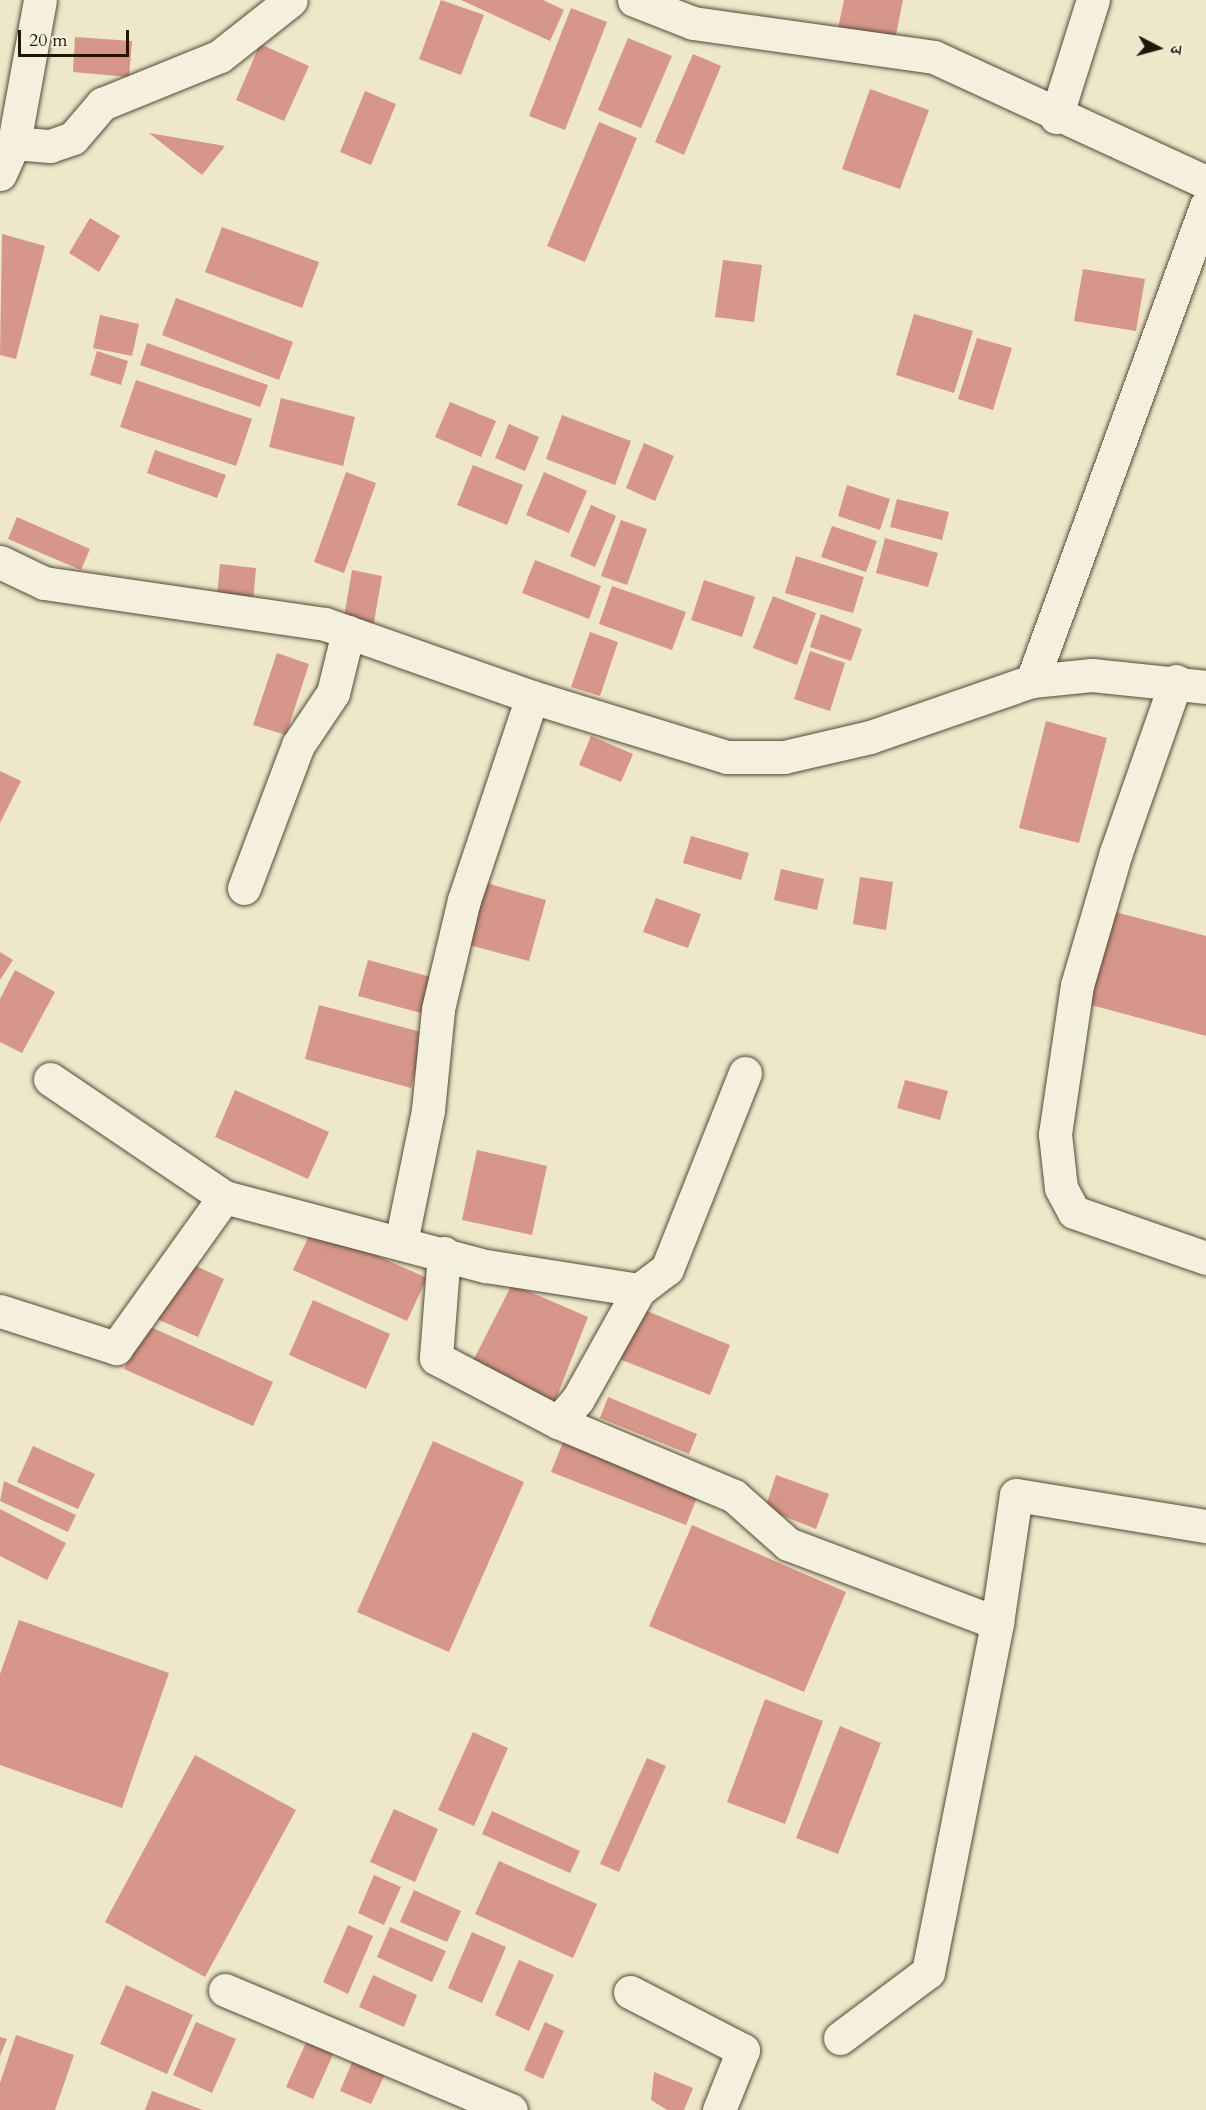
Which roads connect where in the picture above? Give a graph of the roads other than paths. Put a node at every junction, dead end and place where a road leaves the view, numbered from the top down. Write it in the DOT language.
graph roads {
  1 [pos="40,0"];
  2 [pos="291,0"];
  3 [pos="634,0"];
  4 [pos="1093,0"];
  5 [pos="1056,117"];
  6 [pos="14,142"];
  7 [pos="0,174"];
  8 [pos="1206,182"];
  9 [pos="1206,206"];
  10 [pos="0,562"];
  11 [pos="348,632"];
  12 [pos="1032,681"];
  13 [pos="1191,684"];
  14 [pos="532,698"];
  15 [pos="244,888"];
  16 [pos="745,1073"];
  17 [pos="50,1079"];
  18 [pos="224,1197"];
  19 [pos="401,1242"];
  20 [pos="444,1253"];
  21 [pos="1206,1258"];
  22 [pos="639,1290"];
  23 [pos="0,1311"];
  24 [pos="558,1422"];
  25 [pos="1206,1526"];
  26 [pos="997,1623"];
  27 [pos="225,1990"];
  28 [pos="630,1992"];
  29 [pos="840,2038"];
  30 [pos="511,2110"];
  31 [pos="719,2110"];
  1 -- 6 [label="street"];
  2 -- 6 [label="street"];
  3 -- 5 [label="street"];
  4 -- 5 [label="street"];
  5 -- 8 [label="street"];
  6 -- 7 [label="street"];
  9 -- 12 [label="street"];
  10 -- 11 [label="street"];
  11 -- 14 [label="street"];
  11 -- 15 [label="street"];
  12 -- 13 [label="street"];
  12 -- 14 [label="street"];
  13 -- 21 [label="street"];
  14 -- 19 [label="street"];
  16 -- 22 [label="street"];
  17 -- 18 [label="street"];
  18 -- 19 [label="street"];
  18 -- 23 [label="street"];
  19 -- 20 [label="street"];
  20 -- 22 [label="street"];
  20 -- 24 [label="street"];
  22 -- 24 [label="street"];
  24 -- 26 [label="street"];
  25 -- 26 [label="street"];
  26 -- 29 [label="street"];
  27 -- 30 [label="street"];
  28 -- 31 [label="street"];
}
